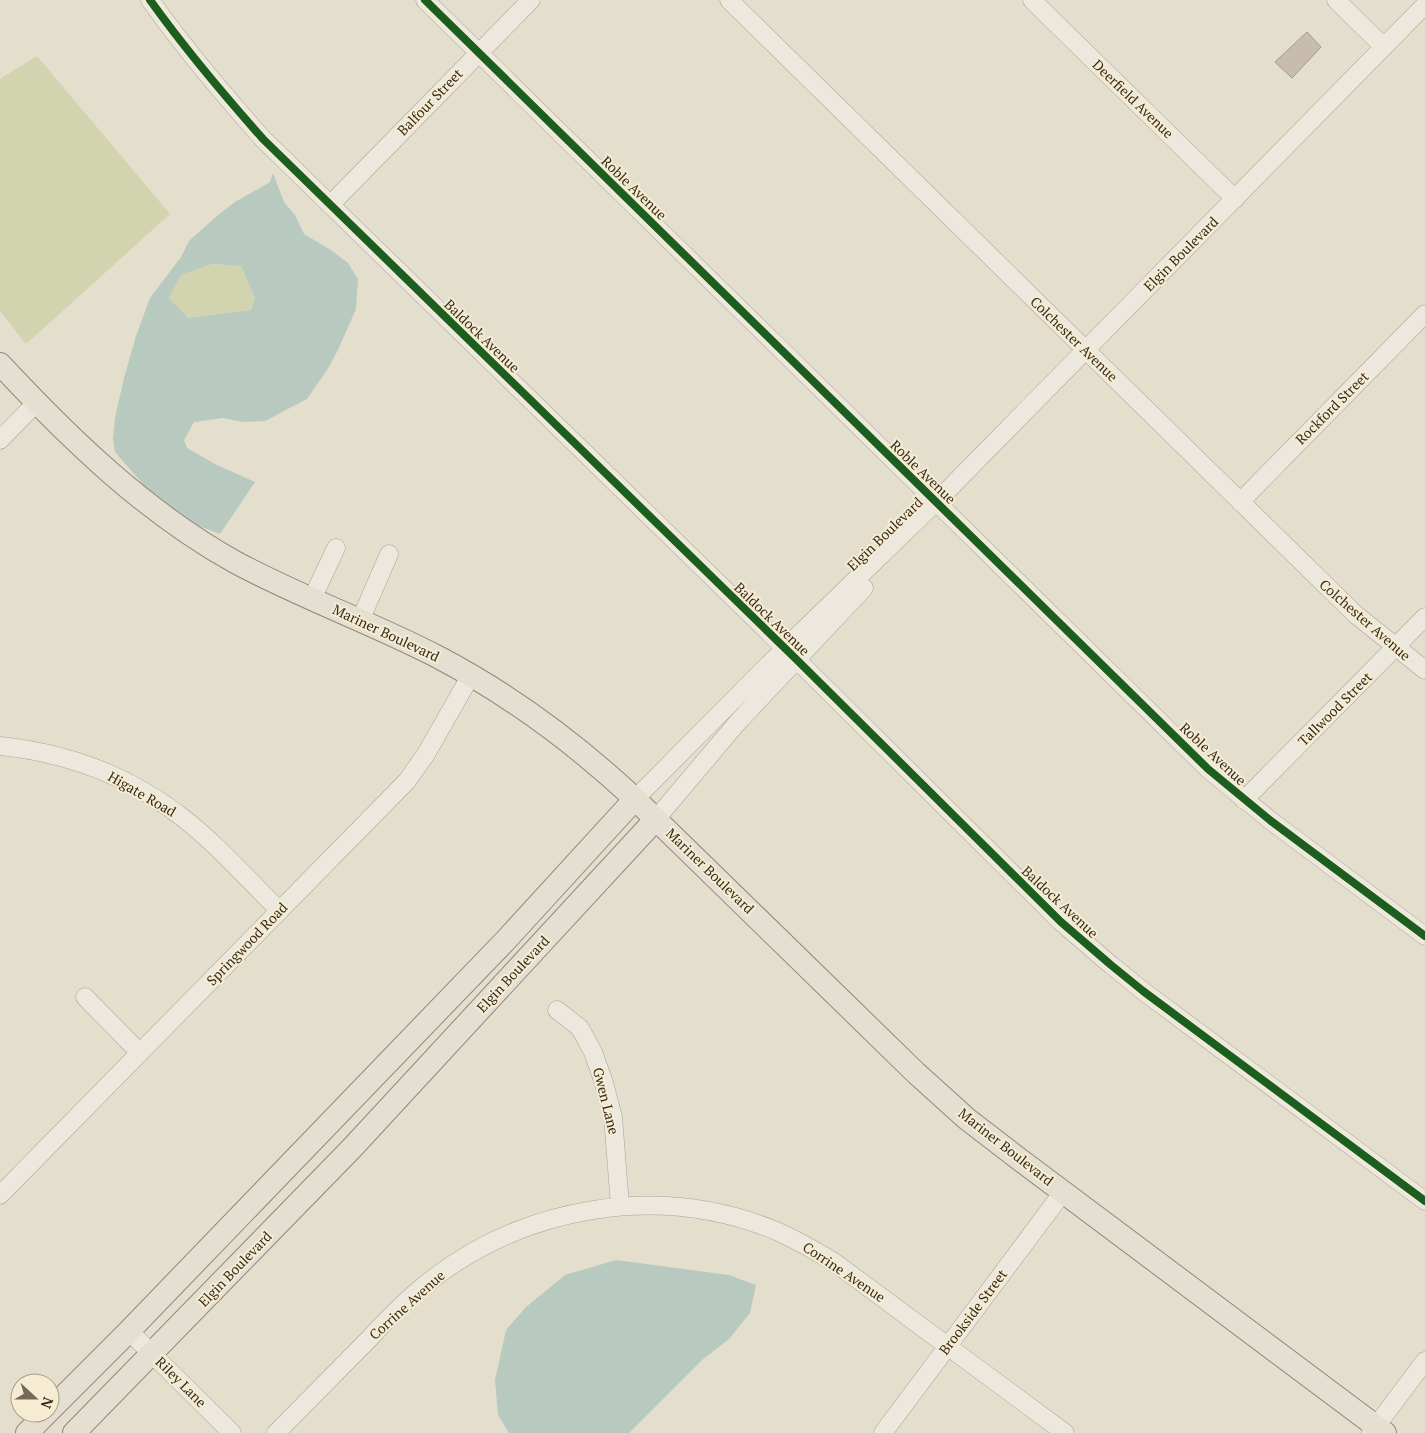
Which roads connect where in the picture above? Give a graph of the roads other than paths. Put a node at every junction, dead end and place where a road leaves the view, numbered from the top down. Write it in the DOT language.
graph roads {
  1 [pos="150,0"];
  2 [pos="426,0"];
  3 [pos="531,0"];
  4 [pos="729,0"];
  5 [pos="1032,0"];
  6 [pos="1336,0"];
  7 [pos="1425,5"];
  8 [pos="1384,47"];
  9 [pos="479,53"];
  10 [pos="1234,199"];
  11 [pos="330,205"];
  12 [pos="1425,314"];
  13 [pos="1086,350"];
  14 [pos="0,364"];
  15 [pos="37,402"];
  16 [pos="0,440"];
  17 [pos="936,502"];
  18 [pos="1240,502"];
  19 [pos="336,548"];
  20 [pos="389,554"];
  21 [pos="312,599"];
  22 [pos="1425,617"];
  23 [pos="360,621"];
  24 [pos="1395,648"];
  25 [pos="790,654"];
  26 [pos="1425,670"];
  27 [pos="471,675"];
  28 [pos="0,746"];
  29 [pos="635,799"];
  30 [pos="1244,800"];
  31 [pos="656,819"];
  32 [pos="280,911"];
  33 [pos="1425,936"];
  34 [pos="85,997"];
  35 [pos="557,1010"];
  36 [pos="140,1053"];
  37 [pos="1063,1192"];
  38 [pos="0,1195"];
  39 [pos="1425,1201"];
  40 [pos="620,1206"];
  41 [pos="129,1331"];
  42 [pos="948,1346"];
  43 [pos="152,1353"];
  44 [pos="1425,1361"];
  45 [pos="60,1400"];
  46 [pos="37,1423"];
  47 [pos="1378,1431"];
  48 [pos="27,1433"];
  49 [pos="74,1433"];
  50 [pos="232,1433"];
  51 [pos="276,1433"];
  52 [pos="883,1433"];
  53 [pos="1065,1433"];
  1 -- 11 [label="street, Baldock Avenue"];
  2 -- 9 [label="street, Roble Avenue"];
  3 -- 9 [label="street, Balfour Street"];
  4 -- 13 [label="street, Colchester Avenue"];
  5 -- 10 [label="street, Deerfield Avenue"];
  6 -- 8 [label="street"];
  7 -- 8 [label="street, Elgin Boulevard"];
  8 -- 10 [label="street, Elgin Boulevard"];
  9 -- 11 [label="street, Balfour Street"];
  9 -- 17 [label="street, Roble Avenue"];
  10 -- 13 [label="street, Elgin Boulevard"];
  11 -- 25 [label="street, Baldock Avenue"];
  12 -- 18 [label="street, Rockford Street"];
  13 -- 17 [label="street, Elgin Boulevard"];
  13 -- 18 [label="street, Colchester Avenue"];
  14 -- 15 [label="main road, Mariner Boulevard"];
  15 -- 16 [label="street"];
  15 -- 21 [label="main road, Mariner Boulevard"];
  17 -- 25 [label="street, Elgin Boulevard"];
  17 -- 30 [label="street, Roble Avenue"];
  18 -- 24 [label="street, Colchester Avenue"];
  19 -- 21 [label="street"];
  20 -- 23 [label="street"];
  21 -- 23 [label="main road, Mariner Boulevard"];
  22 -- 24 [label="street, Tallwood Street"];
  23 -- 27 [label="main road, Mariner Boulevard"];
  24 -- 26 [label="street, Colchester Avenue"];
  24 -- 30 [label="street, Tallwood Street"];
  25 -- 29 [label="street, Elgin Boulevard"];
  25 -- 31 [label="street, Elgin Boulevard"];
  25 -- 39 [label="street, Baldock Avenue"];
  27 -- 29 [label="main road, Mariner Boulevard"];
  27 -- 32 [label="street, Springwood Road"];
  28 -- 32 [label="street, Higate Road"];
  29 -- 31 [label="main road, Mariner Boulevard"];
  29 -- 41 [label="main road, Elgin Boulevard"];
  30 -- 33 [label="street, Roble Avenue"];
  31 -- 37 [label="main road, Mariner Boulevard"];
  31 -- 43 [label="main road, Elgin Boulevard"];
  32 -- 36 [label="street, Springwood Road"];
  34 -- 36 [label="street"];
  35 -- 40 [label="street, Gwen Lane"];
  36 -- 38 [label="street, Springwood Road"];
  37 -- 42 [label="street, Brookside Street"];
  37 -- 47 [label="main road, Mariner Boulevard"];
  40 -- 42 [label="street, Corrine Avenue"];
  40 -- 51 [label="street, Corrine Avenue"];
  41 -- 43 [label="street, Riley Lane"];
  41 -- 45 [label="main road, Elgin Boulevard"];
  42 -- 52 [label="street, Brookside Street"];
  42 -- 53 [label="street, Corrine Avenue"];
  43 -- 49 [label="main road, Elgin Boulevard"];
  43 -- 50 [label="street, Riley Lane"];
  44 -- 47 [label="street"];
  46 -- 48 [label="main road"];
}
